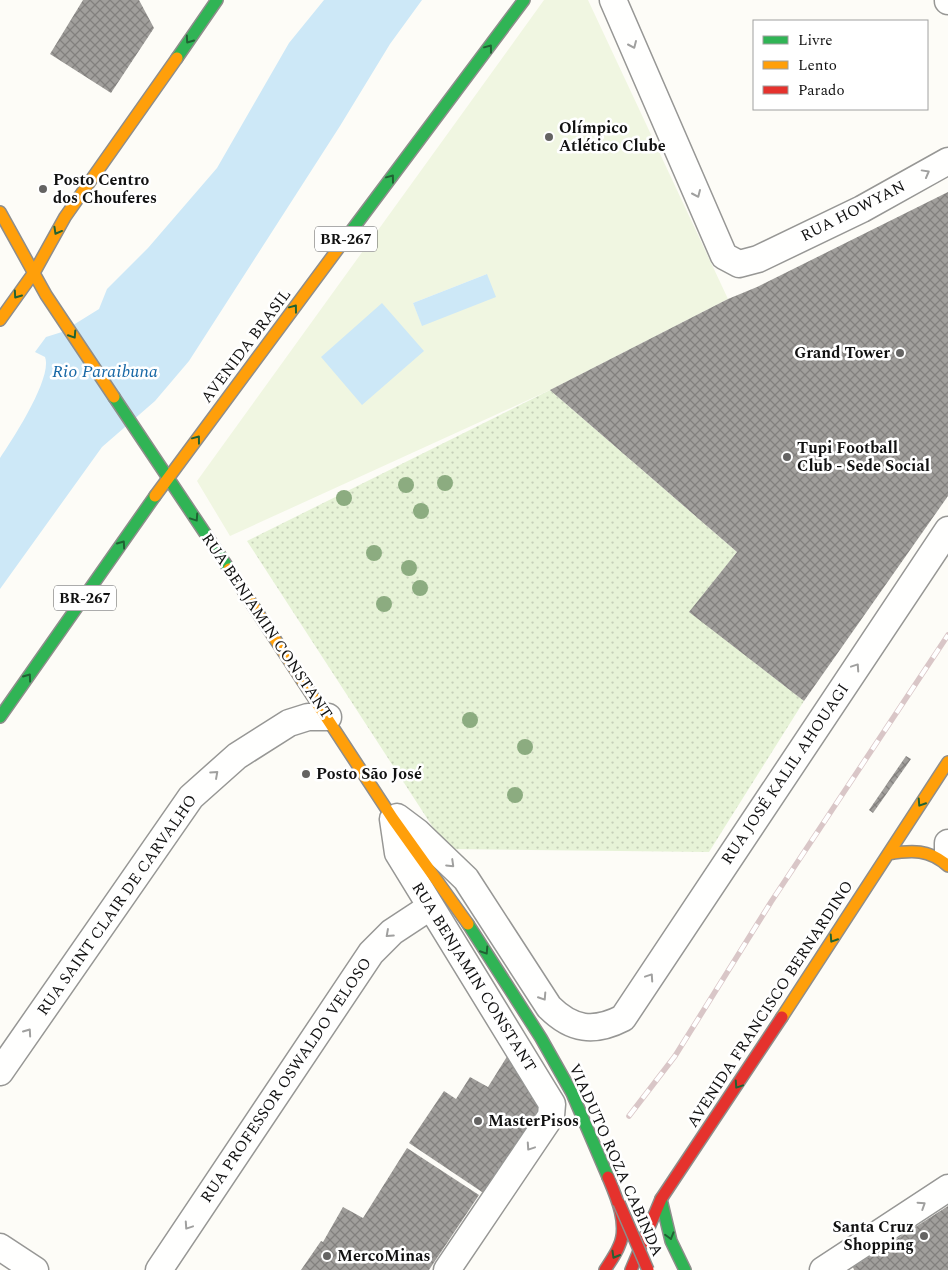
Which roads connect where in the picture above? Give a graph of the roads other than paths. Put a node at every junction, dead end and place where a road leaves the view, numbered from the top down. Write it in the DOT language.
graph roads {
  1 [pos="217,0"];
  2 [pos="524,0"];
  3 [pos="613,0"];
  4 [pos="948,161"];
  5 [pos="0,212"];
  6 [pos="35,271"];
  7 [pos="0,320"];
  8 [pos="168,478"];
  9 [pos="948,530"];
  10 [pos="0,717"];
  11 [pos="328,717"];
  12 [pos="948,762"];
  13 [pos="390,815"];
  14 [pos="948,851"];
  15 [pos="888,854"];
  16 [pos="430,907"];
  17 [pos="459,910"];
  18 [pos="623,1018"];
  19 [pos="0,1072"];
  20 [pos="948,1188"];
  21 [pos="661,1199"];
  22 [pos="619,1203"];
  23 [pos="0,1247"];
  24 [pos="35,1270"];
  25 [pos="159,1270"];
  26 [pos="447,1270"];
  27 [pos="605,1270"];
  28 [pos="631,1270"];
  29 [pos="648,1270"];
  30 [pos="685,1270"];
  31 [pos="823,1270"];
  1 -- 6 [label="main road, one-way"];
  8 -- 2 [label="main road, AVENIDA BRASIL / BR-267, one-way"];
  3 -- 4 [label="street, RUA HOWYAN, one-way"];
  5 -- 6 [label="main road"];
  6 -- 7 [label="main road, one-way"];
  6 -- 8 [label="main road, RUA BENJAMIN CONSTANT, one-way"];
  10 -- 8 [label="main road, AVENIDA BRASIL / BR-267, one-way"];
  8 -- 11 [label="main road, RUA BENJAMIN CONSTANT, one-way"];
  18 -- 9 [label="street, RUA JOSÉ KALIL AHOUAGI, one-way"];
  11 -- 13 [label="main road, RUA BENJAMIN CONSTANT"];
  19 -- 11 [label="street, RUA SAINT CLAIR DE CARVALHO, one-way"];
  12 -- 15 [label="main road, AVENIDA FRANCISCO BERNARDINO, one-way"];
  13 -- 16 [label="street, RUA BENJAMIN CONSTANT"];
  13 -- 17 [label="main road, RUA BENJAMIN CONSTANT"];
  13 -- 18 [label="street, RUA BENJAMIN CONSTANT, one-way"];
  14 -- 15 [label="main road"];
  15 -- 21 [label="main road, AVENIDA FRANCISCO BERNARDINO, one-way"];
  16 -- 25 [label="street, RUA PROFESSOR OSWALDO VELOSO, one-way"];
  16 -- 26 [label="street, RUA BENJAMIN CONSTANT, one-way"];
  17 -- 22 [label="main road, VIADUTO ROZA CABINDA, one-way"];
  31 -- 20 [label="street, one-way"];
  21 -- 28 [label="main road, AVENIDA FRANCISCO BERNARDINO"];
  21 -- 30 [label="main road, one-way"];
  22 -- 27 [label="main road, one-way"];
  22 -- 29 [label="main road, VIADUTO ROZA CABINDA, bridge"];
  23 -- 24 [label="street"];
}
